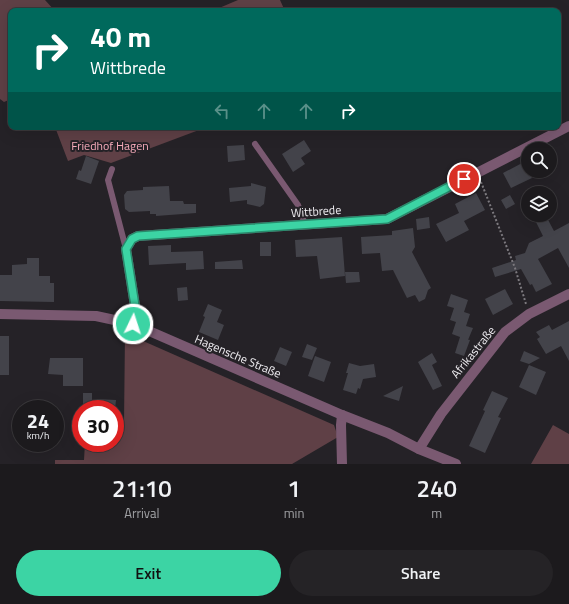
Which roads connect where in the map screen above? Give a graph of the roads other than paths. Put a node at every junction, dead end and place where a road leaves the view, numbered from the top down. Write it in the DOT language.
graph roads {
  1 [pos="569,126"];
  2 [pos="255,144"];
  3 [pos="112,169"];
  4 [pos="305,224"];
  5 [pos="126,249"];
  6 [pos="569,294"];
  7 [pos="0,314"];
  8 [pos="133,324"];
  9 [pos="342,415"];
  10 [pos="419,449"];
  11 [pos="342,464"];
  12 [pos="456,464"];
  1 -- 4 [label="street, Wittbrede"];
  2 -- 4 [label="lane"];
  3 -- 5 [label="lane"];
  4 -- 5 [label="street, Wittbrede"];
  5 -- 8 [label="street"];
  6 -- 10 [label="street, Afrikastraße"];
  7 -- 8 [label="street, Hagensche Straße"];
  8 -- 9 [label="street, Hagensche Straße"];
  9 -- 10 [label="street, Hagensche Straße"];
  9 -- 11 [label="street"];
  10 -- 12 [label="street, Hagensche Straße"];
}
